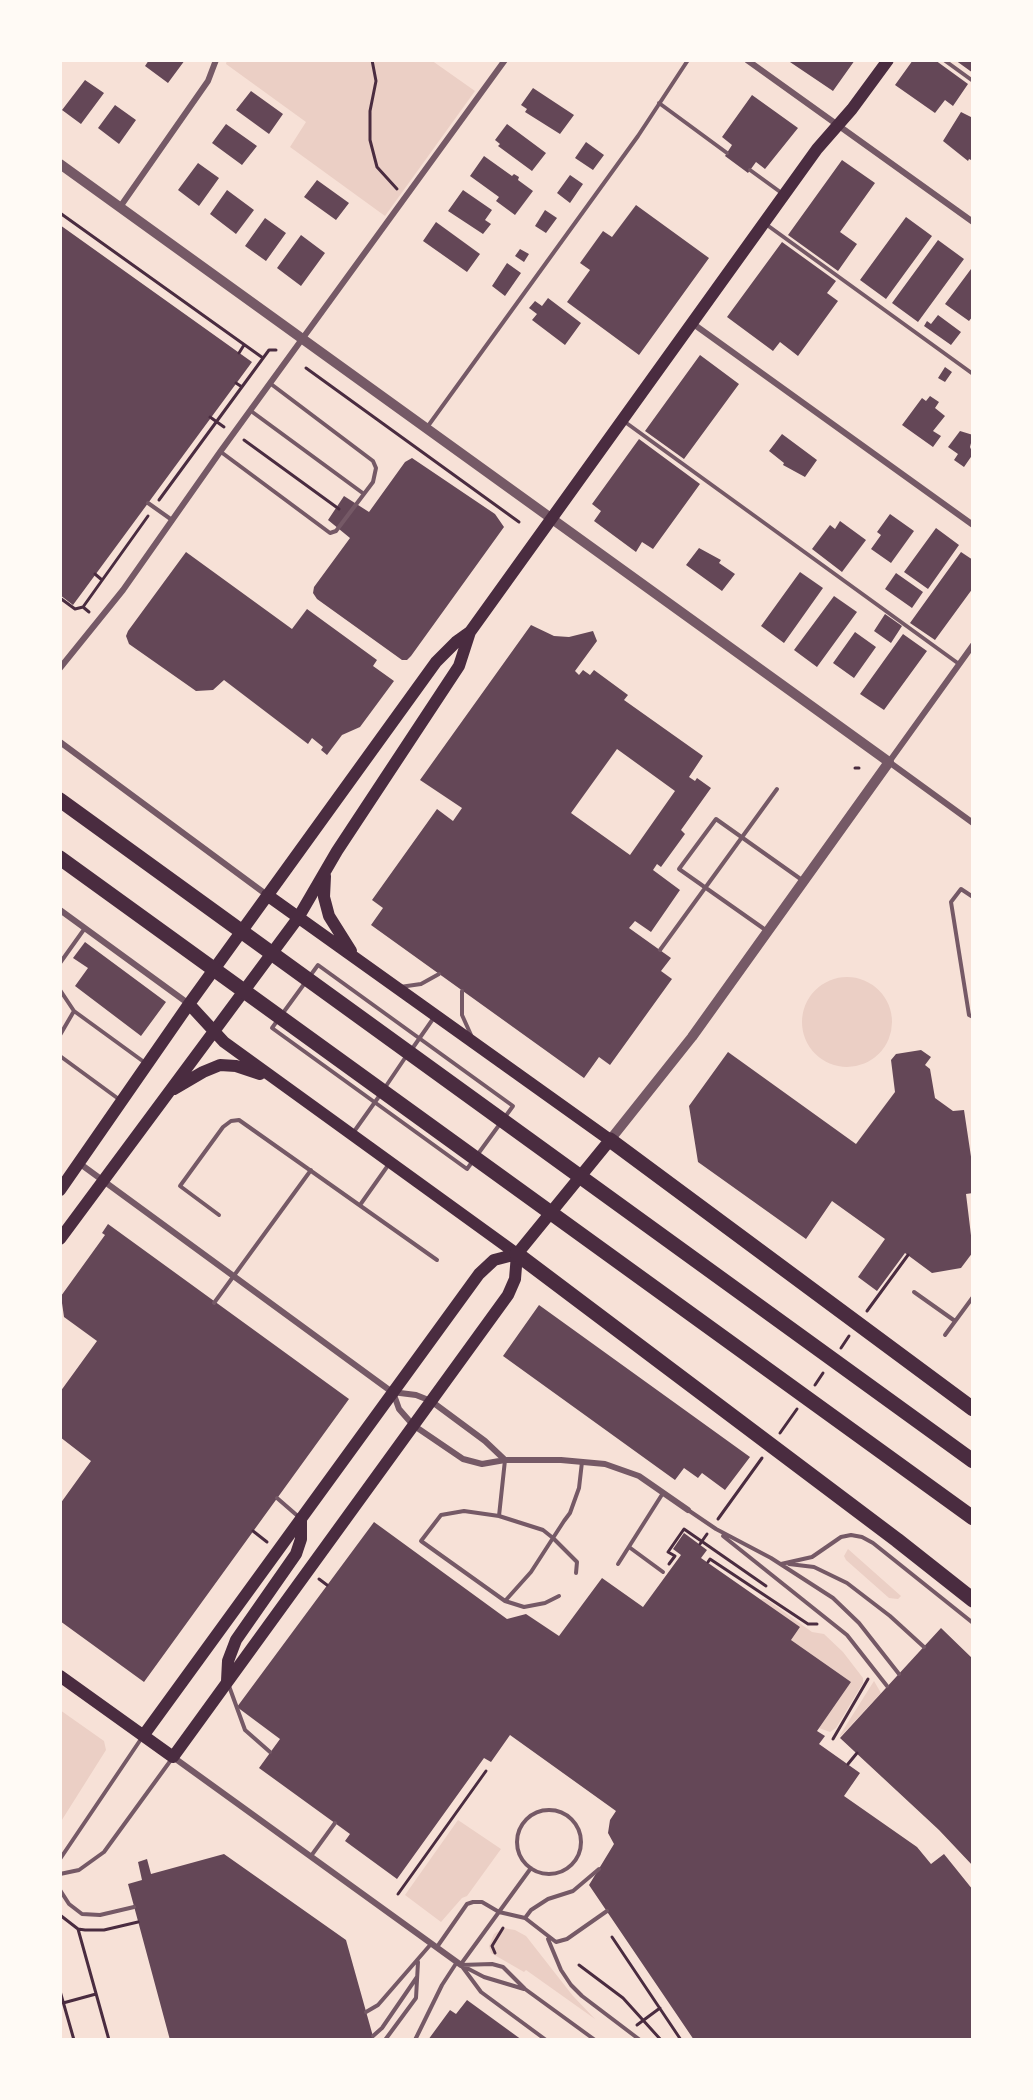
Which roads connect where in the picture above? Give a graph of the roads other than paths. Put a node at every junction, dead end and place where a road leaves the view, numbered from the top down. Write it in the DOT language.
graph roads {
  1 [pos="216,60"];
  2 [pos="506,60"];
  3 [pos="688,60"];
  4 [pos="747,60"];
  5 [pos="888,60"];
  6 [pos="944,60"];
  7 [pos="973,81"];
  8 [pos="659,103"];
  9 [pos="837,125"];
  10 [pos="727,153"];
  11 [pos="60,164"];
  12 [pos="750,170"];
  13 [pos="784,195"];
  14 [pos="120,207"];
  15 [pos="973,222"];
  16 [pos="764,223"];
  17 [pos="692,323"];
  18 [pos="303,339"];
  19 [pos="973,374"];
  20 [pos="271,384"];
  21 [pos="251,411"];
  22 [pos="622,420"];
  23 [pos="426,428"];
  24 [pos="220,452"];
  25 [pos="364,494"];
  26 [pos="148,502"];
  27 [pos="552,518"];
  28 [pos="172,521"];
  29 [pos="973,525"];
  30 [pos="470,632"];
  31 [pos="973,645"];
  32 [pos="959,664"];
  33 [pos="60,668"];
  34 [pos="60,742"];
  35 [pos="889,762"];
  36 [pos="777,789"];
  37 [pos="60,800"];
  38 [pos="973,823"];
  39 [pos="742,838"];
  40 [pos="60,858"];
  41 [pos="325,871"];
  42 [pos="803,881"];
  43 [pos="706,887"];
  44 [pos="267,896"];
  45 [pos="973,897"];
  46 [pos="60,910"];
  47 [pos="298,918"];
  48 [pos="85,928"];
  49 [pos="767,932"];
  50 [pos="660,950"];
  51 [pos="60,963"];
  52 [pos="362,963"];
  53 [pos="439,974"];
  54 [pos="394,986"];
  55 [pos="60,990"];
  56 [pos="462,991"];
  57 [pos="189,1004"];
  58 [pos="74,1011"];
  59 [pos="435,1015"];
  60 [pos="973,1017"];
  61 [pos="214,1033"];
  62 [pos="60,1035"];
  63 [pos="419,1038"];
  64 [pos="478,1046"];
  65 [pos="60,1053"];
  66 [pos="147,1065"];
  67 [pos="281,1084"];
  68 [pos="167,1094"];
  69 [pos="123,1102"];
  70 [pos="375,1102"];
  71 [pos="351,1135"];
  72 [pos="610,1140"];
  73 [pos="79,1163"];
  74 [pos="390,1163"];
  75 [pos="310,1170"];
  76 [pos="103,1181"];
  77 [pos="60,1190"];
  78 [pos="360,1205"];
  79 [pos="219,1215"];
  80 [pos="60,1239"];
  81 [pos="517,1254"];
  82 [pos="437,1260"];
  83 [pos="234,1276"];
  84 [pos="914,1292"];
  85 [pos="973,1297"];
  86 [pos="214,1303"];
  87 [pos="955,1321"];
  88 [pos="945,1335"];
  89 [pos="393,1392"];
  90 [pos="430,1401"];
  91 [pos="973,1408"];
  92 [pos="413,1425"];
  93 [pos="505,1460"];
  94 [pos="582,1461"];
  95 [pos="973,1461"];
  96 [pos="663,1493"];
  97 [pos="277,1498"];
  98 [pos="688,1510"];
  99 [pos="499,1516"];
  100 [pos="301,1518"];
  101 [pos="973,1518"];
  102 [pos="716,1529"];
  103 [pos="553,1538"];
  104 [pos="629,1547"];
  105 [pos="618,1564"];
  106 [pos="780,1564"];
  107 [pos="663,1572"];
  108 [pos="576,1573"];
  109 [pos="560,1596"];
  110 [pos="973,1600"];
  111 [pos="505,1601"];
  112 [pos="973,1623"];
  113 [pos="924,1647"];
  114 [pos="898,1674"];
  115 [pos="60,1676"];
  116 [pos="227,1681"];
  117 [pos="887,1686"];
  118 [pos="143,1736"];
  119 [pos="270,1752"];
  120 [pos="172,1757"];
  121 [pos="335,1823"];
  122 [pos="311,1857"];
  123 [pos="60,1859"];
  124 [pos="531,1868"];
  125 [pos="599,1869"];
  126 [pos="60,1874"];
  127 [pos="60,1890"];
  128 [pos="134,1907"];
  129 [pos="607,1911"];
  130 [pos="499,1912"];
  131 [pos="525,1918"];
  132 [pos="548,1938"];
  133 [pos="434,1946"];
  134 [pos="418,1961"];
  135 [pos="459,1964"];
  136 [pos="418,1975"];
  137 [pos="525,1989"];
  138 [pos="366,2012"];
  139 [pos="373,2036"];
  140 [pos="385,2040"];
  141 [pos="415,2040"];
  142 [pos="546,2040"];
  143 [pos="596,2040"];
  144 [pos="640,2040"];
  1 -- 14 [label="street"];
  2 -- 18 [label="street"];
  3 -- 8 [label="lane"];
  4 -- 9 [label="street"];
  5 -- 9 [label="main road"];
  6 -- 7 [label="lane"];
  8 -- 10 [label="lane"];
  8 -- 23 [label="lane"];
  9 -- 13 [label="main road"];
  9 -- 15 [label="street"];
  11 -- 14 [label="street"];
  12 -- 13 [label="lane"];
  13 -- 16 [label="main road"];
  14 -- 18 [label="street"];
  16 -- 17 [label="main road"];
  16 -- 19 [label="lane"];
  17 -- 22 [label="main road"];
  17 -- 29 [label="street"];
  18 -- 20 [label="street"];
  18 -- 23 [label="street"];
  20 -- 21 [label="street"];
  20 -- 25 [label="lane"];
  21 -- 24 [label="street"];
  21 -- 25 [label="lane"];
  22 -- 27 [label="main road"];
  22 -- 32 [label="lane"];
  23 -- 27 [label="street"];
  24 -- 25 [label="lane"];
  24 -- 28 [label="street"];
  26 -- 28 [label="lane"];
  27 -- 30 [label="main road"];
  27 -- 35 [label="street"];
  28 -- 33 [label="street"];
  30 -- 41 [label="main road"];
  30 -- 44 [label="main road"];
  31 -- 32 [label="street"];
  32 -- 35 [label="street"];
  34 -- 44 [label="street"];
  35 -- 38 [label="street"];
  35 -- 42 [label="street"];
  36 -- 39 [label="lane"];
  37 -- 95 [label="highway"];
  39 -- 42 [label="lane"];
  39 -- 43 [label="lane"];
  39 -- 43 [label="lane"];
  40 -- 101 [label="highway"];
  41 -- 47 [label="main road"];
  41 -- 52 [label="main road"];
  42 -- 49 [label="street"];
  43 -- 49 [label="lane"];
  43 -- 50 [label="lane"];
  44 -- 47 [label="main road"];
  44 -- 57 [label="main road"];
  45 -- 60 [label="lane"];
  46 -- 48 [label="street"];
  47 -- 52 [label="main road"];
  47 -- 61 [label="main road"];
  48 -- 51 [label="lane"];
  48 -- 57 [label="street"];
  49 -- 72 [label="street"];
  52 -- 54 [label="main road"];
  53 -- 54 [label="lane"];
  54 -- 59 [label="main road"];
  55 -- 58 [label="lane"];
  56 -- 64 [label="lane"];
  57 -- 61 [label="main road"];
  57 -- 66 [label="main road"];
  58 -- 62 [label="lane"];
  58 -- 66 [label="lane"];
  59 -- 63 [label="lane"];
  59 -- 64 [label="main road"];
  61 -- 67 [label="main road"];
  61 -- 68 [label="main road"];
  63 -- 70 [label="lane"];
  63 -- 70 [label="lane"];
  63 -- 70 [label="lane"];
  64 -- 72 [label="main road"];
  65 -- 69 [label="lane"];
  66 -- 69 [label="main road"];
  67 -- 68 [label="main road"];
  67 -- 71 [label="main road"];
  68 -- 76 [label="main road"];
  69 -- 73 [label="main road"];
  70 -- 71 [label="lane"];
  71 -- 74 [label="main road"];
  72 -- 81 [label="main road"];
  72 -- 91 [label="highway"];
  73 -- 76 [label="street"];
  73 -- 77 [label="main road"];
  74 -- 78 [label="lane"];
  74 -- 81 [label="main road"];
  75 -- 78 [label="lane"];
  75 -- 79 [label="lane"];
  75 -- 83 [label="lane"];
  76 -- 80 [label="main road"];
  76 -- 83 [label="street"];
  78 -- 82 [label="lane"];
  81 -- 89 [label="main road"];
  81 -- 90 [label="main road"];
  81 -- 110 [label="highway"];
  83 -- 86 [label="lane"];
  83 -- 89 [label="street"];
  84 -- 87 [label="lane"];
  85 -- 87 [label="lane"];
  87 -- 88 [label="lane"];
  89 -- 90 [label="street"];
  89 -- 92 [label="street"];
  89 -- 100 [label="main road"];
  90 -- 92 [label="main road"];
  90 -- 93 [label="street"];
  92 -- 93 [label="street"];
  92 -- 116 [label="main road"];
  93 -- 94 [label="street"];
  93 -- 99 [label="lane"];
  94 -- 96 [label="street"];
  94 -- 103 [label="lane"];
  96 -- 98 [label="street"];
  96 -- 104 [label="lane"];
  97 -- 100 [label="lane"];
  98 -- 102 [label="lane"];
  99 -- 103 [label="lane"];
  99 -- 111 [label="lane"];
  100 -- 116 [label="main road"];
  100 -- 118 [label="main road"];
  102 -- 106 [label="lane"];
  102 -- 117 [label="lane"];
  103 -- 108 [label="lane"];
  103 -- 111 [label="lane"];
  104 -- 105 [label="lane"];
  104 -- 107 [label="lane"];
  106 -- 112 [label="lane"];
  106 -- 113 [label="lane"];
  106 -- 114 [label="lane"];
  109 -- 111 [label="lane"];
  115 -- 118 [label="main road"];
  116 -- 119 [label="lane"];
  116 -- 120 [label="main road"];
  118 -- 120 [label="main road"];
  118 -- 123 [label="lane"];
  120 -- 122 [label="street"];
  120 -- 126 [label="lane"];
  121 -- 122 [label="lane"];
  122 -- 133 [label="street"];
  124 -- 124 [label="lane"];
  124 -- 130 [label="lane"];
  125 -- 131 [label="lane"];
  127 -- 128 [label="lane"];
  129 -- 132 [label="lane"];
  130 -- 131 [label="lane"];
  130 -- 133 [label="lane"];
  130 -- 135 [label="lane"];
  131 -- 132 [label="lane"];
  132 -- 144 [label="lane"];
  133 -- 134 [label="lane"];
  133 -- 135 [label="street"];
  134 -- 136 [label="lane"];
  134 -- 138 [label="lane"];
  135 -- 137 [label="lane"];
  135 -- 137 [label="lane"];
  135 -- 141 [label="lane"];
  135 -- 142 [label="lane"];
  136 -- 139 [label="lane"];
  136 -- 140 [label="lane"];
  137 -- 143 [label="lane"];
}
